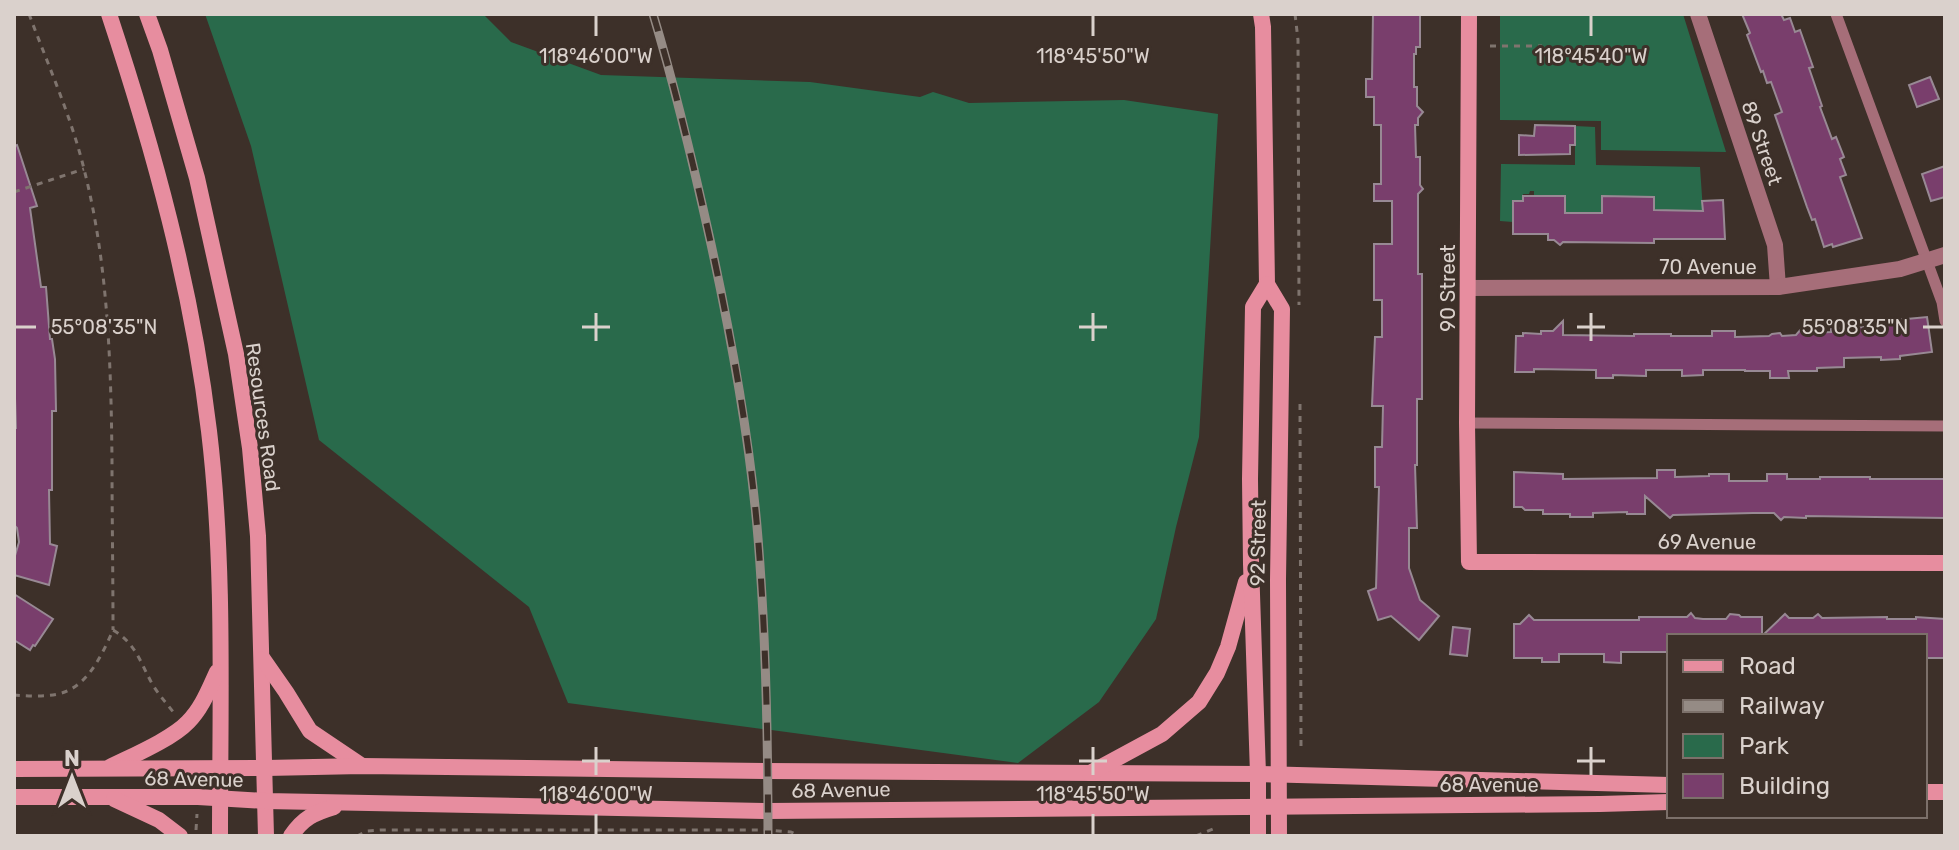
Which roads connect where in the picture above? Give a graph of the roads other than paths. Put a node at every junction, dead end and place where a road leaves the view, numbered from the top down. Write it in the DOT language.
graph roads {
  1 [pos="109,14"];
  2 [pos="147,14"];
  3 [pos="1261,14"];
  4 [pos="1469,14"];
  5 [pos="1698,14"];
  6 [pos="1836,14"];
  7 [pos="1945,255"];
  8 [pos="1926,261"];
  9 [pos="1267,284"];
  10 [pos="1778,287"];
  11 [pos="1468,288"];
  12 [pos="1945,321"];
  13 [pos="1467,423"];
  14 [pos="1945,426"];
  15 [pos="1469,562"];
  16 [pos="1945,563"];
  17 [pos="1251,564"];
  18 [pos="262,658"];
  19 [pos="219,667"];
  20 [pos="362,766"];
  21 [pos="220,768"];
  22 [pos="266,768"];
  23 [pos="14,769"];
  24 [pos="108,769"];
  25 [pos="1089,774"];
  26 [pos="1258,774"];
  27 [pos="1277,774"];
  28 [pos="1667,785"];
  29 [pos="14,797"];
  30 [pos="109,797"];
  31 [pos="219,799"];
  32 [pos="266,801"];
  33 [pos="356,802"];
  34 [pos="1667,802"];
  35 [pos="1258,806"];
  36 [pos="1278,807"];
  37 [pos="187,834"];
  38 [pos="220,836"];
  39 [pos="266,836"];
  40 [pos="291,836"];
  41 [pos="1258,836"];
  42 [pos="1279,836"];
  1 -- 19 [label="main road"];
  2 -- 18 [label="main road, Resources Road"];
  3 -- 9 [label="main road, 92 Street"];
  4 -- 11 [label="main road, 90 Street"];
  5 -- 10 [label="street, 89 Street"];
  6 -- 8 [label="lane"];
  7 -- 8 [label="street, 70 Avenue"];
  8 -- 10 [label="street, 70 Avenue"];
  8 -- 12 [label="lane"];
  9 -- 17 [label="main road, 92 Street"];
  9 -- 27 [label="main road, 92 Street"];
  10 -- 11 [label="street, 70 Avenue"];
  11 -- 13 [label="main road, 90 Street"];
  13 -- 14 [label="lane"];
  13 -- 15 [label="main road, 90 Street"];
  15 -- 16 [label="main road, 69 Avenue"];
  17 -- 25 [label="main road"];
  17 -- 26 [label="main road, 92 Street"];
  18 -- 20 [label="main road"];
  18 -- 22 [label="main road, Resources Road"];
  19 -- 21 [label="main road"];
  19 -- 24 [label="main road"];
  20 -- 22 [label="main road, 68 Avenue"];
  20 -- 25 [label="main road, 68 Avenue"];
  21 -- 22 [label="main road, 68 Avenue"];
  21 -- 24 [label="main road, 68 Avenue"];
  21 -- 31 [label="main road"];
  22 -- 32 [label="main road, Resources Road"];
  23 -- 24 [label="main road, 68 Avenue"];
  25 -- 26 [label="main road, 68 Avenue"];
  26 -- 27 [label="main road, 68 Avenue"];
  26 -- 35 [label="main road, 92 Street"];
  27 -- 28 [label="main road, 68 Avenue"];
  27 -- 36 [label="main road, 92 Street"];
  29 -- 30 [label="main road, 68 Avenue"];
  30 -- 31 [label="main road, 68 Avenue"];
  30 -- 37 [label="main road"];
  31 -- 32 [label="main road, 68 Avenue"];
  31 -- 38 [label="main road"];
  32 -- 33 [label="main road, 68 Avenue"];
  32 -- 39 [label="main road, Resources Road"];
  33 -- 35 [label="main road, 68 Avenue"];
  33 -- 40 [label="main road"];
  34 -- 36 [label="main road, 68 Avenue"];
  35 -- 36 [label="main road, 68 Avenue"];
  35 -- 41 [label="main road"];
  36 -- 42 [label="main road"];
}
